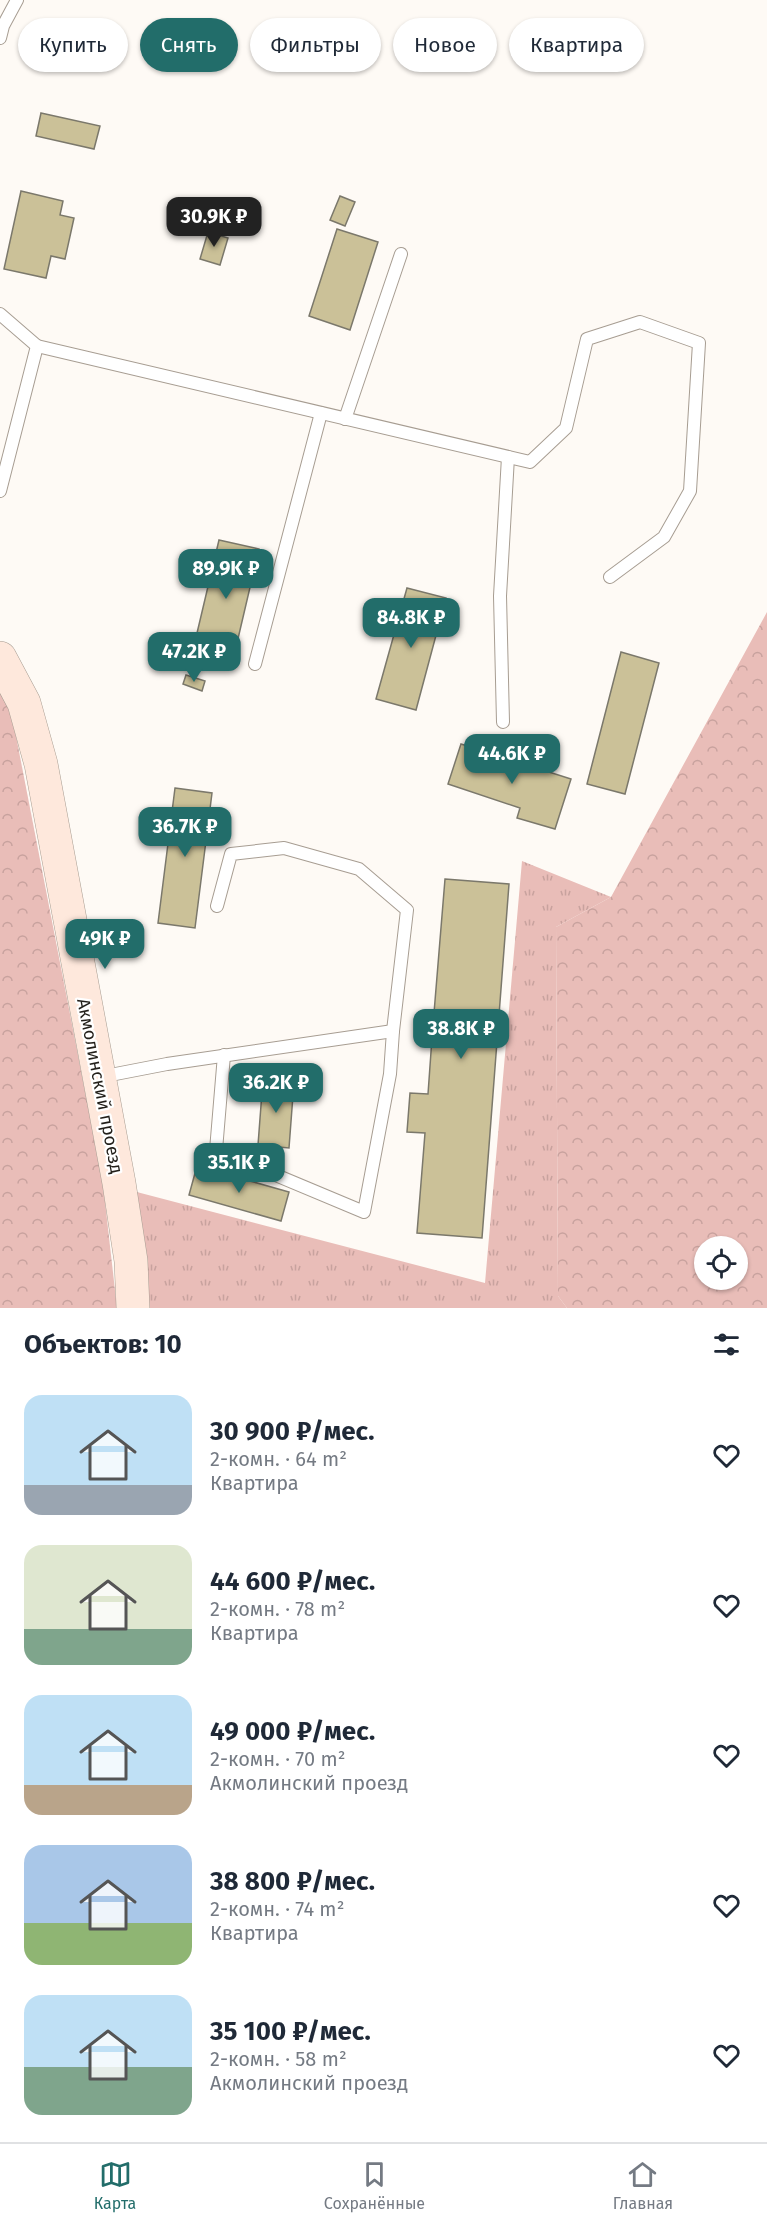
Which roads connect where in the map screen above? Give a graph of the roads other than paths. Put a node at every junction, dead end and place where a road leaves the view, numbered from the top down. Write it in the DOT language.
graph roads {
  1 [pos="17,0"];
  2 [pos="1,31"];
  3 [pos="401,254"];
  4 [pos="0,314"];
  5 [pos="37,346"];
  6 [pos="321,413"];
  7 [pos="345,419"];
  8 [pos="508,457"];
  9 [pos="0,490"];
  10 [pos="610,577"];
  11 [pos="0,658"];
  12 [pos="255,664"];
  13 [pos="504,722"];
  14 [pos="217,906"];
  15 [pos="393,1031"];
  16 [pos="224,1055"];
  17 [pos="99,1078"];
  18 [pos="133,1308"];
  1 -- 2 [label="lane"];
  3 -- 7 [label="lane"];
  4 -- 5 [label="lane"];
  5 -- 6 [label="lane"];
  5 -- 9 [label="lane"];
  6 -- 7 [label="lane"];
  6 -- 12 [label="lane"];
  7 -- 8 [label="lane"];
  8 -- 10 [label="lane"];
  8 -- 13 [label="lane"];
  11 -- 17 [label="street, Акмолинский проезд"];
  14 -- 15 [label="lane"];
  15 -- 16 [label="lane"];
  15 -- 16 [label="lane"];
  16 -- 17 [label="lane"];
  17 -- 18 [label="street, Акмолинский проезд"];
}
